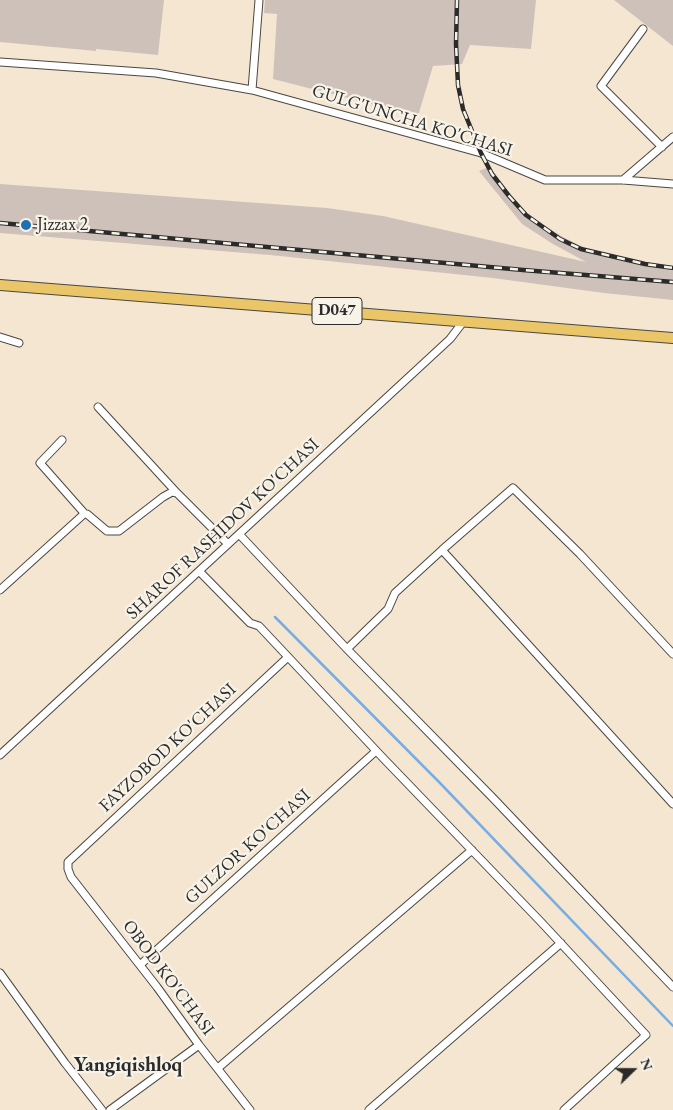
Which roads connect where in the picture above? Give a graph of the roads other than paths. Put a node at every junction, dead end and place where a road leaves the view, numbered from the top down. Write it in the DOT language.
graph roads {
  1 [pos="259,0"];
  2 [pos="643,29"];
  3 [pos="0,62"];
  4 [pos="252,90"];
  5 [pos="673,137"];
  6 [pos="662,147"];
  7 [pos="623,180"];
  8 [pos="673,184"];
  9 [pos="0,285"];
  10 [pos="463,322"];
  11 [pos="0,337"];
  12 [pos="673,338"];
  13 [pos="19,343"];
  14 [pos="98,407"];
  15 [pos="62,440"];
  16 [pos="177,493"];
  17 [pos="85,514"];
  18 [pos="239,534"];
  19 [pos="228,544"];
  20 [pos="442,550"];
  21 [pos="199,571"];
  22 [pos="0,590"];
  23 [pos="347,649"];
  24 [pos="673,654"];
  25 [pos="288,657"];
  26 [pos="376,751"];
  27 [pos="0,756"];
  28 [pos="673,804"];
  29 [pos="472,850"];
  30 [pos="68,862"];
  31 [pos="561,943"];
  32 [pos="140,965"];
  33 [pos="0,973"];
  34 [pos="673,987"];
  35 [pos="199,1045"];
  36 [pos="218,1068"];
  37 [pos="102,1110"];
  38 [pos="110,1110"];
  39 [pos="250,1110"];
  40 [pos="369,1110"];
  41 [pos="564,1110"];
  1 -- 4 [label="street"];
  2 -- 6 [label="street"];
  3 -- 4 [label="street, GULG'UNCHA KO'CHASI"];
  4 -- 7 [label="street, GULG'UNCHA KO'CHASI"];
  5 -- 6 [label="street"];
  6 -- 7 [label="street"];
  7 -- 8 [label="street, GULG'UNCHA KO'CHASI"];
  9 -- 10 [label="main road, D047"];
  10 -- 12 [label="main road, D047"];
  10 -- 18 [label="street, SHAROF RASHIDOV KO'CHASI"];
  11 -- 13 [label="street"];
  14 -- 16 [label="street"];
  15 -- 17 [label="street"];
  16 -- 17 [label="street"];
  16 -- 19 [label="street"];
  17 -- 22 [label="street"];
  18 -- 19 [label="street, SHAROF RASHIDOV KO'CHASI"];
  18 -- 23 [label="street"];
  19 -- 21 [label="street, SHAROF RASHIDOV KO'CHASI"];
  20 -- 23 [label="street"];
  20 -- 24 [label="street"];
  20 -- 28 [label="street"];
  21 -- 25 [label="street"];
  21 -- 27 [label="street, SHAROF RASHIDOV KO'CHASI"];
  23 -- 34 [label="street"];
  25 -- 26 [label="street"];
  25 -- 30 [label="street, FAYZOBOD KO'CHASI"];
  26 -- 29 [label="street"];
  26 -- 32 [label="street, GULZOR KO'CHASI"];
  29 -- 31 [label="street"];
  29 -- 36 [label="street"];
  30 -- 32 [label="street, OBOD KO'CHASI"];
  31 -- 40 [label="street"];
  31 -- 41 [label="street"];
  32 -- 35 [label="street, OBOD KO'CHASI"];
  33 -- 37 [label="street"];
  35 -- 36 [label="street, OBOD KO'CHASI"];
  35 -- 38 [label="street"];
  36 -- 39 [label="street, OBOD KO'CHASI"];
}
